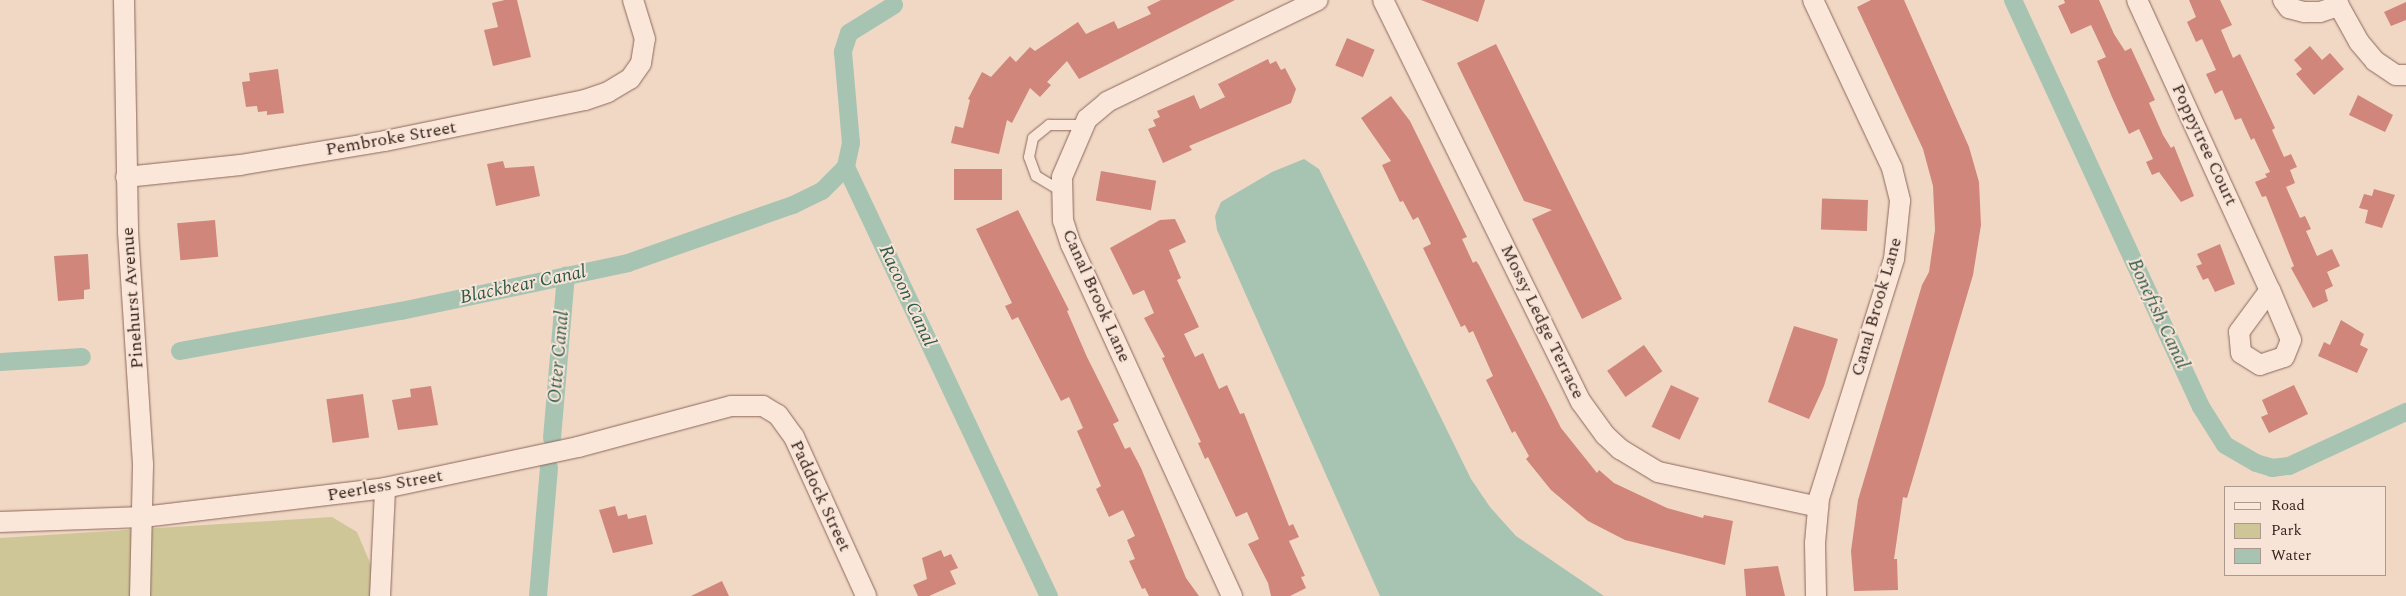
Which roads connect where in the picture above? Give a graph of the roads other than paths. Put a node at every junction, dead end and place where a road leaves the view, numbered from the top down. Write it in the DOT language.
graph roads {
  1 [pos="124,0"];
  2 [pos="633,0"];
  3 [pos="1318,0"];
  4 [pos="1383,0"];
  5 [pos="1813,0"];
  6 [pos="2137,0"];
  7 [pos="2283,0"];
  8 [pos="2338,3"];
  9 [pos="2406,75"];
  10 [pos="1084,125"];
  11 [pos="126,177"];
  12 [pos="1061,191"];
  13 [pos="2270,290"];
  14 [pos="763,406"];
  15 [pos="385,488"];
  16 [pos="1818,507"];
  17 [pos="143,518"];
  18 [pos="0,522"];
  19 [pos="140,596"];
  20 [pos="380,596"];
  21 [pos="866,596"];
  22 [pos="1232,596"];
  23 [pos="1816,596"];
  1 -- 11 [label="street, Pinehurst Avenue"];
  2 -- 11 [label="street, Pembroke Street"];
  3 -- 10 [label="street, Canal Brook Lane"];
  4 -- 16 [label="street, Mossy Ledge Terrace"];
  5 -- 16 [label="street, Canal Brook Lane"];
  6 -- 13 [label="street, Poppytree Court"];
  7 -- 8 [label="street"];
  8 -- 9 [label="street"];
  10 -- 12 [label="street, Canal Brook Lane"];
  10 -- 12 [label="lane"];
  11 -- 17 [label="street, Pinehurst Avenue"];
  12 -- 22 [label="street, Canal Brook Lane"];
  14 -- 15 [label="street, Peerless Street"];
  14 -- 21 [label="street, Paddock Street"];
  15 -- 17 [label="street, Peerless Street"];
  15 -- 20 [label="street"];
  16 -- 23 [label="street, Canal Brook Lane"];
  17 -- 18 [label="street, Peerless Street"];
  17 -- 19 [label="street, Pinehurst Avenue"];
}
